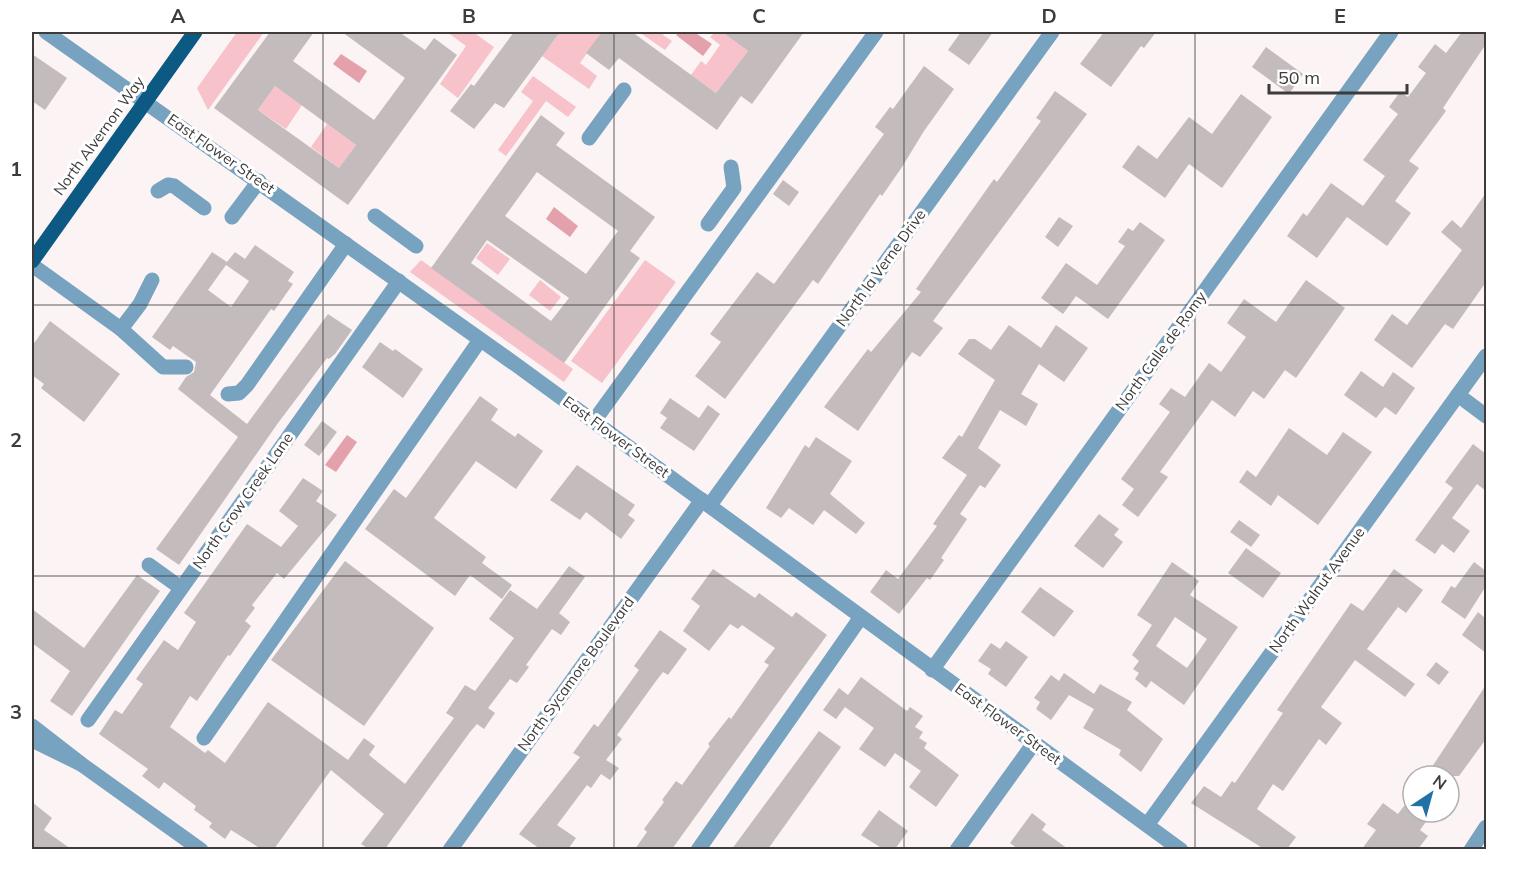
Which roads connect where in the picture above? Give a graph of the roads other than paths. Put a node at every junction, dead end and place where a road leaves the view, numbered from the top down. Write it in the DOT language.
graph roads {
  1 [pos="46,32"];
  2 [pos="195,32"];
  3 [pos="876,32"];
  4 [pos="1052,32"];
  5 [pos="1391,32"];
  6 [pos="624,90"];
  7 [pos="145,101"];
  8 [pos="589,138"];
  9 [pos="731,167"];
  10 [pos="259,181"];
  11 [pos="158,190"];
  12 [pos="204,208"];
  13 [pos="375,216"];
  14 [pos="232,218"];
  15 [pos="708,224"];
  16 [pos="346,244"];
  17 [pos="416,246"];
  18 [pos="32,263"];
  19 [pos="152,280"];
  20 [pos="399,281"];
  21 [pos="121,329"];
  22 [pos="480,340"];
  23 [pos="1486,356"];
  24 [pos="186,367"];
  25 [pos="228,394"];
  26 [pos="1458,395"];
  27 [pos="1486,416"];
  28 [pos="594,421"];
  29 [pos="706,502"];
  30 [pos="149,565"];
  31 [pos="181,588"];
  32 [pos="861,617"];
  33 [pos="932,670"];
  34 [pos="88,720"];
  35 [pos="32,726"];
  36 [pos="204,738"];
  37 [pos="32,740"];
  38 [pos="1034,743"];
  39 [pos="81,764"];
  40 [pos="1147,825"];
  41 [pos="1486,827"];
  42 [pos="181,844"];
  43 [pos="201,849"];
  44 [pos="450,849"];
  45 [pos="698,849"];
  46 [pos="957,849"];
  47 [pos="1181,849"];
  48 [pos="1471,849"];
  1 -- 7 [label="street, East Flower Street"];
  2 -- 7 [label="main road, North Alvernon Way"];
  3 -- 28 [label="street"];
  4 -- 29 [label="street, North la Verne Drive"];
  5 -- 33 [label="street, North Calle de Romy"];
  6 -- 8 [label="street"];
  7 -- 10 [label="street, East Flower Street"];
  7 -- 18 [label="main road, North Alvernon Way"];
  9 -- 15 [label="street"];
  10 -- 14 [label="street"];
  10 -- 16 [label="street, East Flower Street"];
  11 -- 12 [label="street"];
  13 -- 17 [label="street"];
  16 -- 20 [label="street, East Flower Street"];
  16 -- 25 [label="street"];
  18 -- 21 [label="street"];
  19 -- 21 [label="street"];
  20 -- 22 [label="street, East Flower Street"];
  20 -- 31 [label="street, North Crow Creek Lane"];
  21 -- 24 [label="street"];
  22 -- 28 [label="street, East Flower Street"];
  22 -- 36 [label="street"];
  23 -- 26 [label="street, North Walnut Avenue"];
  26 -- 27 [label="street"];
  26 -- 40 [label="street, North Walnut Avenue"];
  28 -- 29 [label="street, East Flower Street"];
  29 -- 32 [label="street, East Flower Street"];
  29 -- 44 [label="street, North Sycamore Boulevard"];
  30 -- 31 [label="street"];
  31 -- 34 [label="street, North Crow Creek Lane"];
  32 -- 33 [label="street, East Flower Street"];
  32 -- 45 [label="street"];
  33 -- 38 [label="street, East Flower Street"];
  35 -- 39 [label="street"];
  37 -- 39 [label="street"];
  38 -- 40 [label="street, East Flower Street"];
  38 -- 46 [label="street"];
  39 -- 42 [label="street"];
  40 -- 47 [label="street, East Flower Street"];
  41 -- 48 [label="street"];
  42 -- 43 [label="street"];
}
